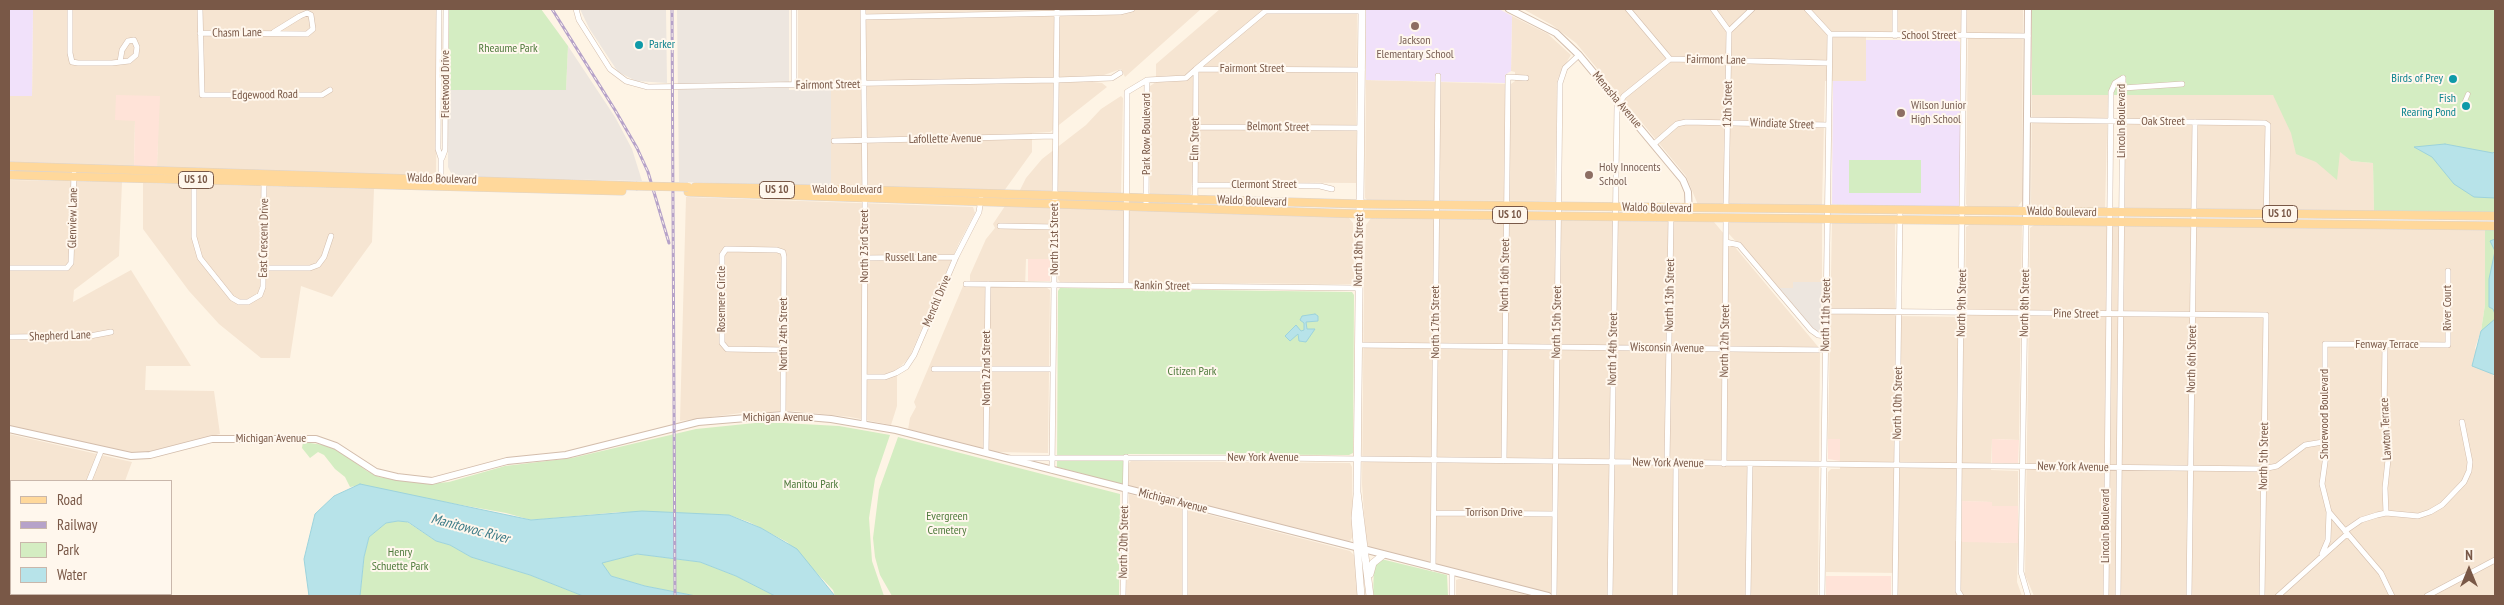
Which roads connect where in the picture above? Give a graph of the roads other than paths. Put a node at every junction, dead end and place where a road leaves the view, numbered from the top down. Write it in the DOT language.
graph roads {
  1 [pos="70,9"];
  2 [pos="200,9"];
  3 [pos="440,9"];
  4 [pos="446,9"];
  5 [pos="576,9"];
  6 [pos="794,9"];
  7 [pos="863,9"];
  8 [pos="1132,9"];
  9 [pos="1509,9"];
  10 [pos="1628,9"];
  11 [pos="1713,9"];
  12 [pos="1752,9"];
  13 [pos="1807,9"];
  14 [pos="1895,9"];
  15 [pos="1964,9"];
  16 [pos="2028,9"];
  17 [pos="1267,10"];
  18 [pos="1362,10"];
  19 [pos="1057,11"];
  20 [pos="863,17"];
  21 [pos="1729,31"];
  22 [pos="274,32"];
  23 [pos="200,33"];
  24 [pos="1830,34"];
  25 [pos="1896,36"];
  26 [pos="1964,36"];
  27 [pos="2028,36"];
  28 [pos="1579,55"];
  29 [pos="1670,59"];
  30 [pos="1728,60"];
  31 [pos="120,62"];
  32 [pos="1830,63"];
  33 [pos="1196,69"];
  34 [pos="1362,70"];
  35 [pos="1120,73"];
  36 [pos="1438,76"];
  37 [pos="1526,78"];
  38 [pos="1056,80"];
  39 [pos="1147,80"];
  40 [pos="863,84"];
  41 [pos="2182,84"];
  42 [pos="794,85"];
  43 [pos="2123,88"];
  44 [pos="330,90"];
  45 [pos="2468,94"];
  46 [pos="2465,101"];
  47 [pos="1619,102"];
  48 [pos="2028,120"];
  49 [pos="1728,122"];
  50 [pos="2111,122"];
  51 [pos="2122,122"];
  52 [pos="2195,122"];
  53 [pos="1828,125"];
  54 [pos="1196,127"];
  55 [pos="1361,128"];
  56 [pos="1056,136"];
  57 [pos="864,140"];
  58 [pos="834,141"];
  59 [pos="1654,144"];
  60 [pos="441,158"];
  61 [pos="9,166"];
  62 [pos="74,168"];
  63 [pos="264,173"];
  64 [pos="9,176"];
  65 [pos="74,178"];
  66 [pos="441,178"];
  67 [pos="194,180"];
  68 [pos="264,182"];
  69 [pos="1195,185"];
  70 [pos="441,188"];
  71 [pos="636,189"];
  72 [pos="1332,189"];
  73 [pos="688,190"];
  74 [pos="865,190"];
  75 [pos="981,194"];
  76 [pos="1055,196"];
  77 [pos="1126,198"];
  78 [pos="865,199"];
  79 [pos="1147,199"];
  80 [pos="1195,200"];
  81 [pos="981,203"];
  82 [pos="1360,204"];
  83 [pos="1055,205"];
  84 [pos="1437,205"];
  85 [pos="1506,206"];
  86 [pos="1126,207"];
  87 [pos="1559,207"];
  88 [pos="1615,207"];
  89 [pos="1146,208"];
  90 [pos="1689,208"];
  91 [pos="1726,208"];
  92 [pos="1195,209"];
  93 [pos="1827,210"];
  94 [pos="1900,210"];
  95 [pos="1963,211"];
  96 [pos="2026,212"];
  97 [pos="2109,213"];
  98 [pos="2121,213"];
  99 [pos="1360,214"];
  100 [pos="1437,214"];
  101 [pos="2194,214"];
  102 [pos="2266,214"];
  103 [pos="1506,215"];
  104 [pos="1559,216"];
  105 [pos="1615,216"];
  106 [pos="2495,216"];
  107 [pos="1671,217"];
  108 [pos="1689,217"];
  109 [pos="1726,218"];
  110 [pos="1827,219"];
  111 [pos="1900,220"];
  112 [pos="1963,220"];
  113 [pos="2026,221"];
  114 [pos="2109,222"];
  115 [pos="2121,222"];
  116 [pos="2194,223"];
  117 [pos="2266,224"];
  118 [pos="1000,226"];
  119 [pos="2495,226"];
  120 [pos="1054,227"];
  121 [pos="331,236"];
  122 [pos="1726,242"];
  123 [pos="783,252"];
  124 [pos="956,257"];
  125 [pos="865,258"];
  126 [pos="9,268"];
  127 [pos="264,268"];
  128 [pos="2448,271"];
  129 [pos="966,284"];
  130 [pos="988,284"];
  131 [pos="1054,285"];
  132 [pos="1126,285"];
  133 [pos="1359,288"];
  134 [pos="1826,311"];
  135 [pos="1899,312"];
  136 [pos="1962,312"];
  137 [pos="2025,313"];
  138 [pos="2108,315"];
  139 [pos="2120,315"];
  140 [pos="2192,315"];
  141 [pos="2266,316"];
  142 [pos="111,332"];
  143 [pos="1825,336"];
  144 [pos="9,337"];
  145 [pos="2325,344"];
  146 [pos="1358,345"];
  147 [pos="2385,345"];
  148 [pos="2448,345"];
  149 [pos="1436,346"];
  150 [pos="1504,346"];
  151 [pos="1557,348"];
  152 [pos="1613,348"];
  153 [pos="1669,348"];
  154 [pos="1725,349"];
  155 [pos="784,350"];
  156 [pos="1825,350"];
  157 [pos="934,369"];
  158 [pos="987,369"];
  159 [pos="1053,369"];
  160 [pos="865,377"];
  161 [pos="783,415"];
  162 [pos="2462,422"];
  163 [pos="864,423"];
  164 [pos="9,429"];
  165 [pos="2323,442"];
  166 [pos="101,451"];
  167 [pos="986,452"];
  168 [pos="1052,456"];
  169 [pos="1126,457"];
  170 [pos="1006,458"];
  171 [pos="1357,459"];
  172 [pos="1435,460"];
  173 [pos="1504,461"];
  174 [pos="1556,461"];
  175 [pos="1612,462"];
  176 [pos="1667,463"];
  177 [pos="1676,463"];
  178 [pos="1724,464"];
  179 [pos="1750,464"];
  180 [pos="1823,465"];
  181 [pos="1897,466"];
  182 [pos="1959,466"];
  183 [pos="2023,467"];
  184 [pos="2106,468"];
  185 [pos="2118,468"];
  186 [pos="2190,468"];
  187 [pos="2263,469"];
  188 [pos="1052,470"];
  189 [pos="89,480"];
  190 [pos="1124,489"];
  191 [pos="1357,492"];
  192 [pos="1185,504"];
  193 [pos="2329,512"];
  194 [pos="1434,513"];
  195 [pos="2386,513"];
  196 [pos="1554,514"];
  197 [pos="2346,532"];
  198 [pos="1357,549"];
  199 [pos="1365,551"];
  200 [pos="2322,554"];
  201 [pos="1383,555"];
  202 [pos="2495,560"];
  203 [pos="1433,568"];
  204 [pos="1452,573"];
  205 [pos="1368,582"];
  206 [pos="1123,596"];
  207 [pos="1185,596"];
  208 [pos="1361,596"];
  209 [pos="1370,596"];
  210 [pos="1452,596"];
  211 [pos="1548,596"];
  212 [pos="1554,596"];
  213 [pos="1610,596"];
  214 [pos="1675,596"];
  215 [pos="1748,596"];
  216 [pos="1822,596"];
  217 [pos="1895,596"];
  218 [pos="1961,596"];
  219 [pos="2028,596"];
  220 [pos="2106,596"];
  221 [pos="2118,596"];
  222 [pos="2188,596"];
  223 [pos="2262,596"];
  224 [pos="2278,596"];
  225 [pos="2392,596"];
  226 [pos="2427,596"];
  1 -- 31 [label="street"];
  2 -- 23 [label="street"];
  3 -- 60 [label="street, Fleetwood Drive"];
  4 -- 60 [label="street, Fleetwood Drive"];
  5 -- 42 [label="street, Fairmont Street"];
  6 -- 42 [label="street"];
  7 -- 20 [label="street, North 23rd Street"];
  8 -- 19 [label="street"];
  9 -- 28 [label="street, Menasha Avenue"];
  10 -- 29 [label="street"];
  11 -- 21 [label="street"];
  12 -- 21 [label="street"];
  13 -- 24 [label="street"];
  14 -- 25 [label="street"];
  15 -- 26 [label="street, North 9th Street"];
  16 -- 27 [label="street, North 8th Street"];
  17 -- 18 [label="street"];
  17 -- 33 [label="street"];
  18 -- 34 [label="main road, North 18th Street"];
  19 -- 20 [label="street"];
  19 -- 38 [label="street, North 21st Street"];
  20 -- 40 [label="street, North 23rd Street"];
  21 -- 30 [label="street, 12th Street"];
  22 -- 22 [label="street, Chasm Lane"];
  22 -- 23 [label="street, Chasm Lane"];
  23 -- 44 [label="street, Edgewood Road"];
  24 -- 25 [label="street, School Street"];
  24 -- 32 [label="street, North 11th Street"];
  25 -- 26 [label="street, School Street"];
  26 -- 27 [label="street, School Street"];
  26 -- 95 [label="street, North 9th Street"];
  27 -- 48 [label="street, North 8th Street"];
  28 -- 47 [label="street, Menasha Avenue"];
  28 -- 87 [label="street, North 15th Street"];
  29 -- 30 [label="street, Fairmont Lane"];
  29 -- 47 [label="street, Fairmont Lane"];
  30 -- 32 [label="street, Fairmont Lane"];
  30 -- 49 [label="street, 12th Street"];
  32 -- 53 [label="street, North 11th Street"];
  33 -- 34 [label="street, Fairmont Street"];
  33 -- 39 [label="street, Fairmont Street"];
  33 -- 54 [label="street, Elm Street"];
  34 -- 55 [label="main road, North 18th Street"];
  35 -- 38 [label="street, Fairmont Street"];
  36 -- 84 [label="street, North 17th Street"];
  37 -- 85 [label="street, North 16th Street"];
  38 -- 40 [label="street, Fairmont Street"];
  38 -- 56 [label="street, North 21st Street"];
  39 -- 77 [label="street, Park Row Boulevard"];
  39 -- 79 [label="street, Park Row Boulevard"];
  40 -- 42 [label="street, Fairmont Street"];
  40 -- 57 [label="street, North 23rd Street"];
  41 -- 43 [label="street"];
  43 -- 50 [label="street, Lincoln Boulevard"];
  43 -- 51 [label="street, Lincoln Boulevard"];
  45 -- 46 [label="street"];
  47 -- 59 [label="street, Menasha Avenue"];
  47 -- 88 [label="street, North 14th Street"];
  48 -- 50 [label="street, Oak Street"];
  48 -- 96 [label="street, North 8th Street"];
  49 -- 53 [label="street, Windiate Street"];
  49 -- 59 [label="street, Windiate Street"];
  49 -- 91 [label="street, 12th Street"];
  50 -- 51 [label="street, Oak Street"];
  50 -- 97 [label="street, Lincoln Boulevard"];
  51 -- 52 [label="street, Oak Street"];
  51 -- 98 [label="street, Lincoln Boulevard"];
  52 -- 101 [label="street, North 6th Street"];
  52 -- 102 [label="street, Oak Street"];
  53 -- 93 [label="street, North 11th Street"];
  54 -- 55 [label="street, Belmont Street"];
  54 -- 69 [label="street, Elm Street"];
  55 -- 82 [label="main road, North 18th Street"];
  56 -- 57 [label="street, Lafollette Avenue"];
  56 -- 76 [label="street, North 21st Street"];
  57 -- 58 [label="street, Lafollette Avenue"];
  57 -- 74 [label="street, North 23rd Street"];
  59 -- 90 [label="street, Menasha Avenue"];
  60 -- 66 [label="street, Fleetwood Drive"];
  61 -- 62 [label="main road, Waldo Boulevard / US 10"];
  62 -- 63 [label="main road, Waldo Boulevard / US 10"];
  62 -- 65 [label="street, Glenview Lane"];
  63 -- 66 [label="main road, Waldo Boulevard / US 10"];
  63 -- 68 [label="street, East Crescent Drive"];
  64 -- 65 [label="main road, Waldo Boulevard / US 10"];
  65 -- 67 [label="main road, Waldo Boulevard / US 10"];
  65 -- 126 [label="street, Glenview Lane"];
  66 -- 70 [label="street, Fleetwood Drive"];
  66 -- 71 [label="main road, Waldo Boulevard / US 10"];
  67 -- 68 [label="main road, Waldo Boulevard / US 10"];
  67 -- 127 [label="street, East Crescent Drive"];
  68 -- 70 [label="main road, Waldo Boulevard / US 10"];
  68 -- 127 [label="street, East Crescent Drive"];
  69 -- 72 [label="street, Clermont Street"];
  69 -- 80 [label="street, Elm Street"];
  70 -- 71 [label="main road, Waldo Boulevard / US 10"];
  71 -- 73 [label="main road, Waldo Boulevard / US 10, bridge"];
  73 -- 74 [label="main road, Waldo Boulevard / US 10"];
  73 -- 78 [label="main road, Waldo Boulevard / US 10"];
  74 -- 75 [label="main road, Waldo Boulevard / US 10"];
  74 -- 78 [label="street, North 23rd Street"];
  75 -- 76 [label="main road, Waldo Boulevard / US 10"];
  75 -- 81 [label="street, Menchl Drive"];
  76 -- 77 [label="main road, Waldo Boulevard / US 10"];
  76 -- 83 [label="street, North 21st Street"];
  77 -- 79 [label="main road, Waldo Boulevard / US 10"];
  77 -- 86 [label="street, Park Row Boulevard"];
  78 -- 81 [label="main road, Waldo Boulevard / US 10"];
  78 -- 125 [label="street, North 23rd Street"];
  79 -- 80 [label="main road, Waldo Boulevard / US 10"];
  79 -- 89 [label="street, Park Row Boulevard"];
  80 -- 82 [label="main road, Waldo Boulevard / US 10"];
  80 -- 92 [label="street, Elm Street"];
  81 -- 83 [label="main road, Waldo Boulevard / US 10"];
  81 -- 124 [label="street, Menchl Drive"];
  82 -- 84 [label="main road, Waldo Boulevard / US 10"];
  82 -- 99 [label="main road, North 18th Street"];
  83 -- 86 [label="main road, Waldo Boulevard / US 10"];
  83 -- 120 [label="street, North 21st Street"];
  84 -- 85 [label="main road, Waldo Boulevard / US 10"];
  84 -- 100 [label="street, North 17th Street"];
  85 -- 87 [label="main road, Waldo Boulevard / US 10"];
  85 -- 103 [label="street, North 16th Street"];
  86 -- 89 [label="main road, Waldo Boulevard / US 10"];
  86 -- 132 [label="street"];
  87 -- 88 [label="main road, Waldo Boulevard / US 10"];
  87 -- 104 [label="street, North 15th Street"];
  88 -- 90 [label="main road, Waldo Boulevard / US 10"];
  88 -- 105 [label="street, North 14th Street"];
  89 -- 92 [label="main road, Waldo Boulevard / US 10"];
  90 -- 91 [label="main road, Waldo Boulevard / US 10"];
  90 -- 108 [label="street, Menasha Avenue"];
  91 -- 93 [label="main road, Waldo Boulevard / US 10"];
  92 -- 99 [label="main road, Waldo Boulevard / US 10"];
  93 -- 94 [label="main road, Waldo Boulevard / US 10"];
  93 -- 110 [label="street, North 11th Street"];
  94 -- 95 [label="main road, Waldo Boulevard / US 10"];
  94 -- 111 [label="street, North 10th Street"];
  95 -- 96 [label="main road, Waldo Boulevard / US 10"];
  95 -- 112 [label="street, North 9th Street"];
  96 -- 97 [label="main road, Waldo Boulevard / US 10"];
  96 -- 113 [label="street, North 8th Street"];
  97 -- 98 [label="main road, Waldo Boulevard / US 10"];
  97 -- 114 [label="street, Lincoln Boulevard"];
  98 -- 101 [label="main road, Waldo Boulevard / US 10"];
  98 -- 115 [label="street, Lincoln Boulevard"];
  99 -- 100 [label="main road, Waldo Boulevard / US 10"];
  99 -- 133 [label="main road, North 18th Street"];
  100 -- 103 [label="main road, Waldo Boulevard / US 10"];
  100 -- 149 [label="street, North 17th Street"];
  101 -- 102 [label="main road, Waldo Boulevard / US 10"];
  101 -- 116 [label="street, North 6th Street"];
  102 -- 106 [label="main road, Waldo Boulevard / US 10"];
  102 -- 117 [label="street"];
  103 -- 104 [label="main road, Waldo Boulevard / US 10"];
  103 -- 150 [label="street, North 16th Street"];
  104 -- 105 [label="main road, Waldo Boulevard / US 10"];
  104 -- 151 [label="street, North 15th Street"];
  105 -- 107 [label="main road, Waldo Boulevard / US 10"];
  105 -- 152 [label="street, North 14th Street"];
  107 -- 108 [label="main road, Waldo Boulevard / US 10"];
  107 -- 153 [label="street, North 13th Street"];
  108 -- 109 [label="main road, Waldo Boulevard / US 10"];
  109 -- 110 [label="main road, Waldo Boulevard / US 10"];
  109 -- 122 [label="street, North 12th Street"];
  110 -- 111 [label="main road, Waldo Boulevard / US 10"];
  110 -- 134 [label="street, North 11th Street"];
  111 -- 112 [label="main road, Waldo Boulevard / US 10"];
  111 -- 135 [label="street, North 10th Street"];
  112 -- 113 [label="main road, Waldo Boulevard / US 10"];
  112 -- 136 [label="street, North 9th Street"];
  113 -- 114 [label="main road, Waldo Boulevard / US 10"];
  113 -- 137 [label="street, North 8th Street"];
  114 -- 115 [label="main road, Waldo Boulevard / US 10"];
  114 -- 138 [label="street, Lincoln Boulevard"];
  115 -- 116 [label="main road, Waldo Boulevard / US 10"];
  115 -- 139 [label="street, Lincoln Boulevard"];
  116 -- 117 [label="main road, Waldo Boulevard / US 10"];
  116 -- 140 [label="street, North 6th Street"];
  117 -- 119 [label="main road, Waldo Boulevard / US 10"];
  118 -- 120 [label="street"];
  120 -- 131 [label="street, North 21st Street"];
  121 -- 127 [label="street"];
  122 -- 143 [label="street"];
  122 -- 154 [label="street, North 12th Street"];
  123 -- 155 [label="street, North 24th Street"];
  123 -- 155 [label="street, Rosemere Circle"];
  124 -- 125 [label="street, Russell Lane"];
  124 -- 160 [label="street, Menchl Drive"];
  125 -- 160 [label="street, North 23rd Street"];
  128 -- 148 [label="street, River Court"];
  129 -- 130 [label="street, Rankin Street"];
  130 -- 131 [label="street, Rankin Street"];
  130 -- 158 [label="street, North 22nd Street"];
  131 -- 132 [label="street, Rankin Street"];
  131 -- 159 [label="street, North 21st Street"];
  132 -- 133 [label="street, Rankin Street"];
  133 -- 146 [label="main road, North 18th Street"];
  134 -- 135 [label="street, Pine Street"];
  134 -- 143 [label="street, North 11th Street"];
  135 -- 136 [label="street, Pine Street"];
  135 -- 181 [label="street, North 10th Street"];
  136 -- 137 [label="street, Pine Street"];
  136 -- 182 [label="street, North 9th Street"];
  137 -- 138 [label="street, Pine Street"];
  137 -- 183 [label="street, North 8th Street"];
  138 -- 139 [label="street, Pine Street"];
  138 -- 184 [label="street, Lincoln Boulevard"];
  139 -- 140 [label="street, Pine Street"];
  139 -- 185 [label="street, Lincoln Boulevard"];
  140 -- 141 [label="street, Pine Street"];
  140 -- 186 [label="street, North 6th Street"];
  141 -- 187 [label="street, North 5th Street"];
  142 -- 144 [label="street, Shepherd Lane"];
  143 -- 156 [label="street, North 11th Street"];
  145 -- 147 [label="street, Fenway Terrace"];
  145 -- 165 [label="street, Shorewood Boulevard"];
  146 -- 149 [label="street, Wisconsin Avenue"];
  146 -- 171 [label="main road, North 18th Street"];
  147 -- 148 [label="street, Fenway Terrace"];
  147 -- 195 [label="street, Lawton Terrace"];
  149 -- 150 [label="street, Wisconsin Avenue"];
  149 -- 172 [label="street, North 17th Street"];
  150 -- 151 [label="street, Wisconsin Avenue"];
  150 -- 173 [label="street, North 16th Street"];
  151 -- 152 [label="street, Wisconsin Avenue"];
  151 -- 174 [label="street, North 15th Street"];
  152 -- 153 [label="street, Wisconsin Avenue"];
  152 -- 175 [label="street, North 14th Street"];
  153 -- 154 [label="street, Wisconsin Avenue"];
  153 -- 176 [label="street, North 13th Street"];
  154 -- 156 [label="street, Wisconsin Avenue"];
  154 -- 178 [label="street, North 12th Street"];
  155 -- 161 [label="street, North 24th Street"];
  156 -- 180 [label="street, North 11th Street"];
  157 -- 158 [label="street"];
  158 -- 159 [label="street"];
  158 -- 167 [label="street, North 22nd Street"];
  159 -- 168 [label="street, North 21st Street"];
  160 -- 163 [label="street, North 23rd Street"];
  161 -- 163 [label="street, Michigan Avenue"];
  161 -- 166 [label="street, Michigan Avenue"];
  162 -- 195 [label="street"];
  163 -- 167 [label="street, Michigan Avenue"];
  164 -- 166 [label="street, Michigan Avenue"];
  165 -- 187 [label="street, New York Avenue"];
  165 -- 193 [label="street, Shorewood Boulevard"];
  166 -- 189 [label="street"];
  167 -- 170 [label="street, Michigan Avenue"];
  168 -- 169 [label="street, New York Avenue"];
  168 -- 170 [label="street, New York Avenue"];
  168 -- 188 [label="street, North 21st Street"];
  169 -- 171 [label="street, New York Avenue"];
  169 -- 190 [label="street, North 20th Street"];
  170 -- 188 [label="street, Michigan Avenue"];
  171 -- 172 [label="street, New York Avenue"];
  171 -- 191 [label="main road, North 18th Street"];
  172 -- 173 [label="street, New York Avenue"];
  172 -- 194 [label="street, North 17th Street"];
  173 -- 174 [label="street, New York Avenue"];
  174 -- 175 [label="street, New York Avenue"];
  174 -- 196 [label="street, North 15th Street"];
  175 -- 176 [label="street, New York Avenue"];
  175 -- 213 [label="street, North 14th Street"];
  176 -- 177 [label="street, New York Avenue"];
  177 -- 178 [label="street, New York Avenue"];
  177 -- 214 [label="street"];
  178 -- 179 [label="street, New York Avenue"];
  179 -- 180 [label="street, New York Avenue"];
  179 -- 215 [label="street"];
  180 -- 181 [label="street, New York Avenue"];
  180 -- 216 [label="street, North 11th Street"];
  181 -- 182 [label="street, New York Avenue"];
  181 -- 217 [label="street, North 10th Street"];
  182 -- 183 [label="street, New York Avenue"];
  182 -- 218 [label="street, North 9th Street"];
  183 -- 184 [label="street, New York Avenue"];
  183 -- 219 [label="street, North 8th Street"];
  184 -- 185 [label="street, New York Avenue"];
  184 -- 220 [label="street, Lincoln Boulevard"];
  185 -- 186 [label="street, New York Avenue"];
  185 -- 221 [label="street, Lincoln Boulevard"];
  186 -- 187 [label="street, New York Avenue"];
  186 -- 222 [label="street, North 6th Street"];
  187 -- 223 [label="street, North 5th Street"];
  188 -- 190 [label="street, Michigan Avenue"];
  190 -- 192 [label="street, Michigan Avenue"];
  190 -- 206 [label="street, North 20th Street"];
  191 -- 198 [label="main road, North 18th Street"];
  191 -- 199 [label="main road, North 18th Street"];
  192 -- 198 [label="street, Michigan Avenue"];
  192 -- 207 [label="street"];
  193 -- 197 [label="street, Shorewood Boulevard"];
  193 -- 200 [label="street, Shorewood Boulevard"];
  194 -- 196 [label="street, Torrison Drive"];
  194 -- 203 [label="street, North 17th Street"];
  195 -- 197 [label="street"];
  196 -- 212 [label="street, North 15th Street"];
  197 -- 200 [label="street"];
  197 -- 225 [label="street, Shorewood Boulevard"];
  198 -- 199 [label="street, Michigan Avenue"];
  198 -- 208 [label="main road, North 18th Street"];
  199 -- 201 [label="street, Michigan Avenue"];
  199 -- 205 [label="main road, North 18th Street"];
  200 -- 224 [label="street"];
  201 -- 203 [label="street, Michigan Avenue"];
  201 -- 205 [label="main road"];
  202 -- 226 [label="street"];
  203 -- 204 [label="street, Michigan Avenue"];
  204 -- 210 [label="street"];
  204 -- 211 [label="street, Michigan Avenue"];
  205 -- 209 [label="main road, North 18th Street"];
}
